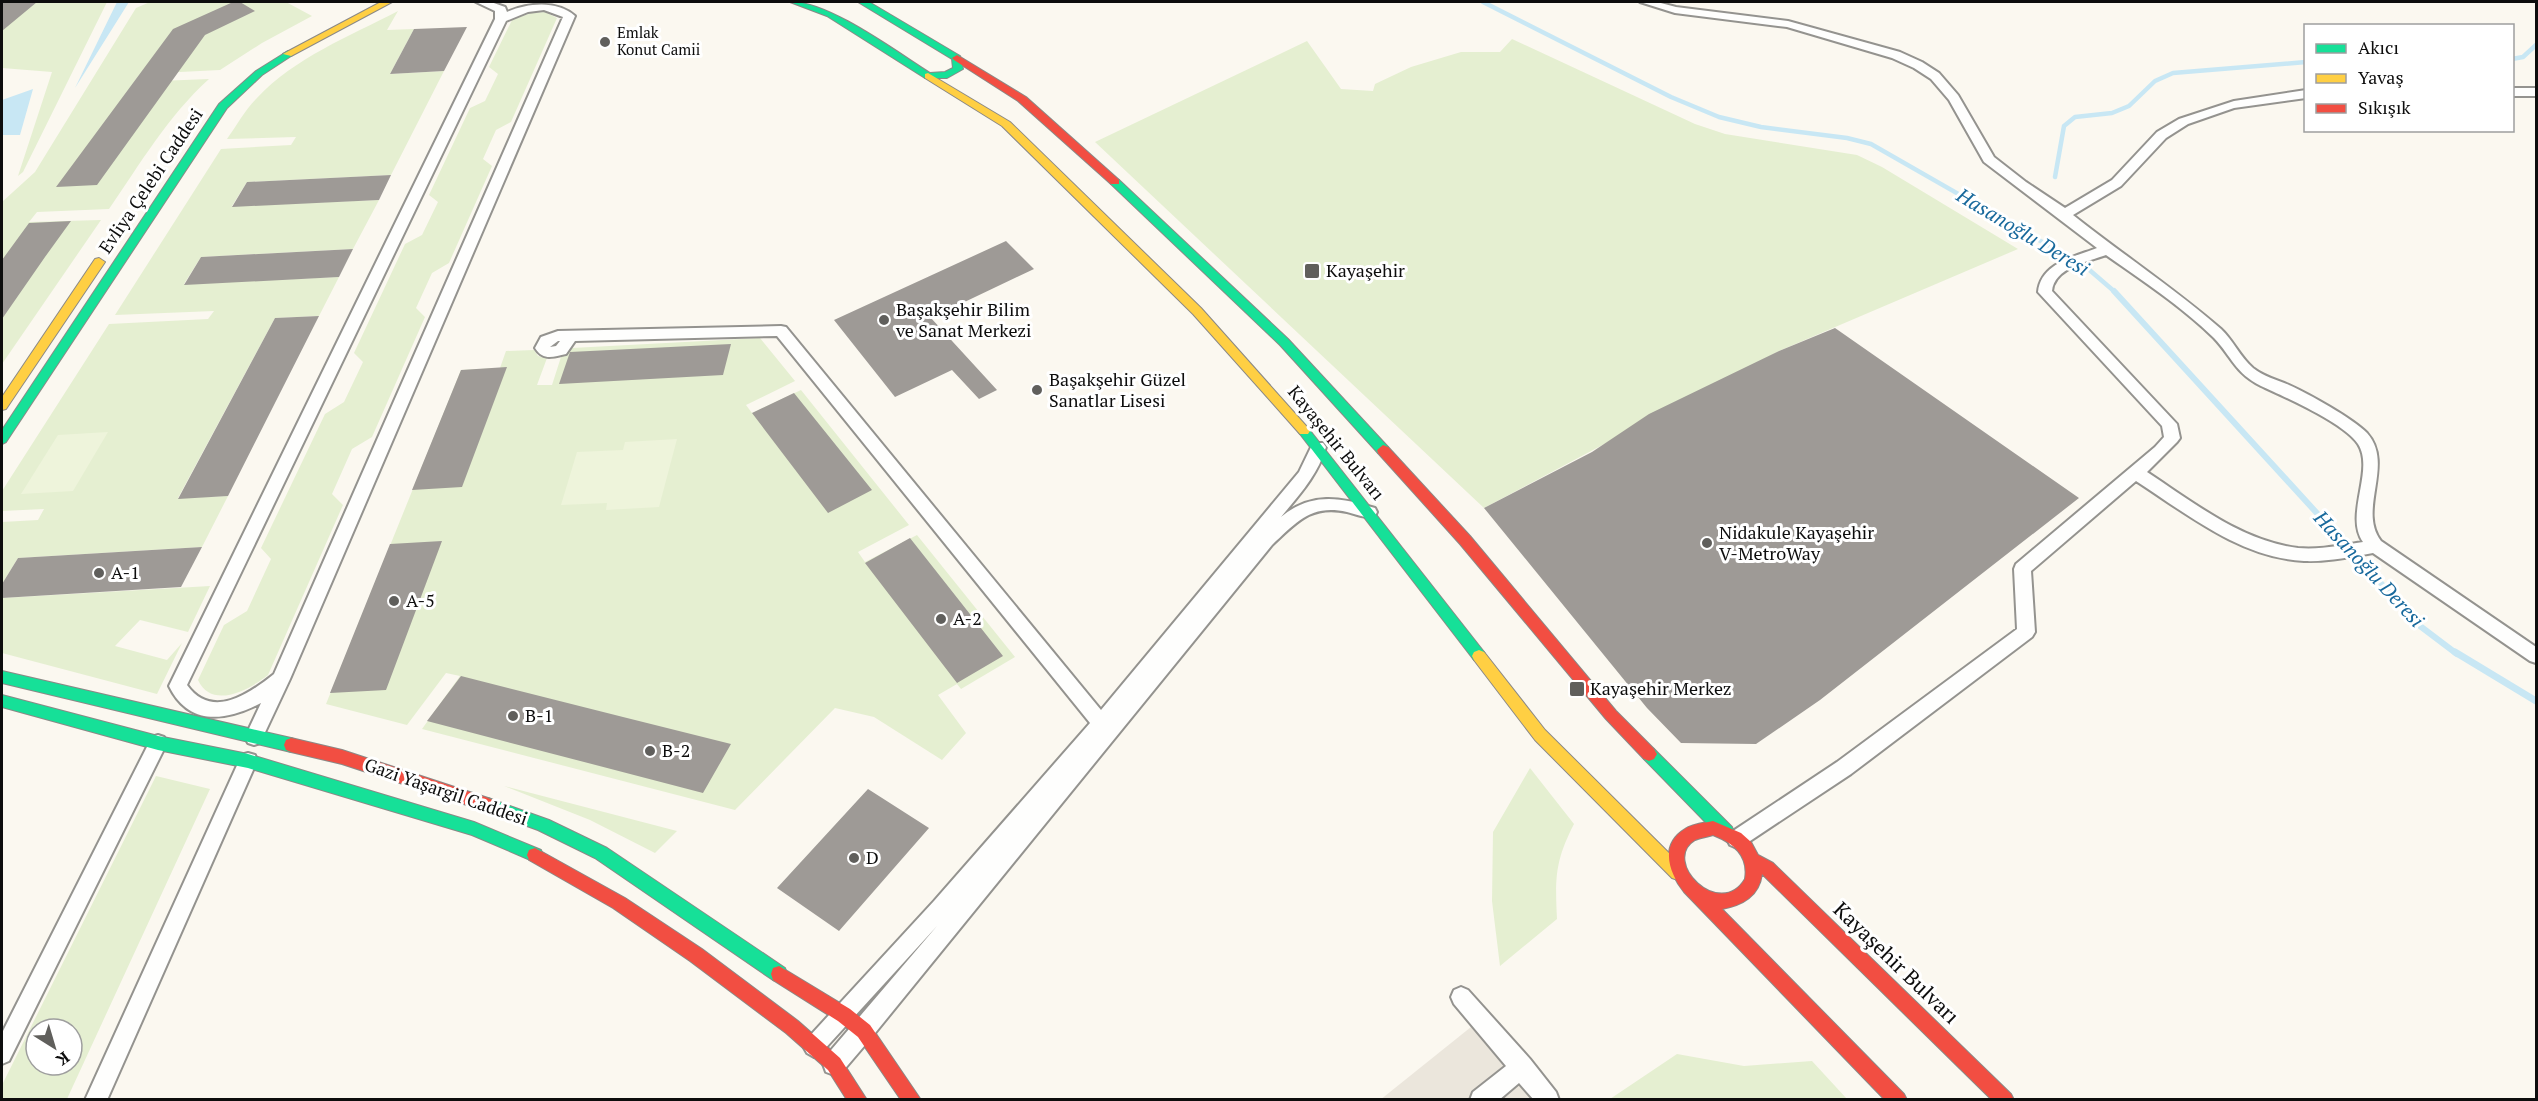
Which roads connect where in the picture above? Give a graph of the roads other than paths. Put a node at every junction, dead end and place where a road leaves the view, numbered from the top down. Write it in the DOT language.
graph roads {
  1 [pos="368,2"];
  2 [pos="387,2"];
  3 [pos="482,2"];
  4 [pos="567,2"];
  5 [pos="795,2"];
  6 [pos="863,2"];
  7 [pos="1646,2"];
  8 [pos="546,6"];
  9 [pos="501,19"];
  10 [pos="957,58"];
  11 [pos="928,76"];
  12 [pos="2514,92"];
  13 [pos="2536,92"];
  14 [pos="2304,94"];
  15 [pos="210,101"];
  16 [pos="2064,214"];
  17 [pos="108,249"];
  18 [pos="2107,249"];
  19 [pos="80,321"];
  20 [pos="58,322"];
  21 [pos="571,336"];
  22 [pos="2,406"];
  23 [pos="2,439"];
  24 [pos="1318,447"];
  25 [pos="2136,473"];
  26 [pos="1370,512"];
  27 [pos="2375,546"];
  28 [pos="2536,656"];
  29 [pos="2,677"];
  30 [pos="280,679"];
  31 [pos="178,686"];
  32 [pos="2,701"];
  33 [pos="164,716"];
  34 [pos="1104,728"];
  35 [pos="254,737"];
  36 [pos="158,743"];
  37 [pos="248,761"];
  38 [pos="1731,835"];
  39 [pos="1754,861"];
  40 [pos="1678,873"];
  41 [pos="1698,895"];
  42 [pos="1461,997"];
  43 [pos="844,1015"];
  44 [pos="864,1031"];
  45 [pos="814,1046"];
  46 [pos="2,1054"];
  47 [pos="834,1064"];
  48 [pos="1522,1067"];
  49 [pos="96,1100"];
  50 [pos="858,1100"];
  51 [pos="912,1100"];
  52 [pos="1481,1100"];
  53 [pos="1548,1100"];
  54 [pos="1898,1100"];
  55 [pos="2005,1100"];
  1 -- 15 [label="main road, Evliya Çelebi Caddesi"];
  2 -- 19 [label="main road, Evliya Çelebi Caddesi"];
  3 -- 9 [label="street"];
  4 -- 8 [label="street"];
  5 -- 11 [label="main road, Kayaşehir Bulvarı"];
  6 -- 10 [label="main road, Kayaşehir Bulvarı"];
  7 -- 16 [label="street"];
  8 -- 9 [label="street"];
  8 -- 30 [label="street"];
  9 -- 31 [label="street"];
  10 -- 11 [label="main road"];
  10 -- 38 [label="main road, Kayaşehir Bulvarı"];
  11 -- 24 [label="main road, Kayaşehir Bulvarı"];
  12 -- 13 [label="street"];
  14 -- 16 [label="street"];
  16 -- 18 [label="street"];
  17 -- 20 [label="main road, Evliya Çelebi Caddesi"];
  18 -- 25 [label="street"];
  18 -- 27 [label="street"];
  19 -- 20 [label="main road"];
  19 -- 23 [label="main road, Evliya Çelebi Caddesi"];
  20 -- 22 [label="main road, Evliya Çelebi Caddesi"];
  21 -- 34 [label="street"];
  24 -- 26 [label="main road, Kayaşehir Bulvarı"];
  24 -- 34 [label="street"];
  25 -- 27 [label="street"];
  25 -- 38 [label="street"];
  26 -- 34 [label="street"];
  26 -- 40 [label="main road, Kayaşehir Bulvarı"];
  27 -- 28 [label="street"];
  29 -- 33 [label="main road, Gazi Yaşargil Caddesi"];
  30 -- 31 [label="street"];
  30 -- 35 [label="street"];
  31 -- 33 [label="street"];
  32 -- 36 [label="main road, Gazi Yaşargil Caddesi"];
  33 -- 35 [label="main road, Gazi Yaşargil Caddesi"];
  34 -- 43 [label="street"];
  34 -- 44 [label="street"];
  35 -- 43 [label="main road, Gazi Yaşargil Caddesi"];
  36 -- 37 [label="main road, Gazi Yaşargil Caddesi"];
  36 -- 46 [label="street"];
  37 -- 45 [label="main road, Gazi Yaşargil Caddesi"];
  37 -- 49 [label="street"];
  38 -- 39 [label="main road, Kayaşehir Bulvarı"];
  38 -- 40 [label="main road"];
  39 -- 41 [label="main road"];
  39 -- 55 [label="main road, Kayaşehir Bulvarı"];
  40 -- 41 [label="main road, Kayaşehir Bulvarı"];
  41 -- 54 [label="main road, Kayaşehir Bulvarı"];
  42 -- 48 [label="street"];
  43 -- 44 [label="main road, Gazi Yaşargil Caddesi"];
  43 -- 45 [label="street"];
  44 -- 47 [label="street"];
  44 -- 51 [label="main road, Gazi Yaşargil Caddesi"];
  45 -- 47 [label="main road, Gazi Yaşargil Caddesi"];
  47 -- 50 [label="main road, Gazi Yaşargil Caddesi"];
  48 -- 52 [label="street"];
  48 -- 53 [label="street"];
}
